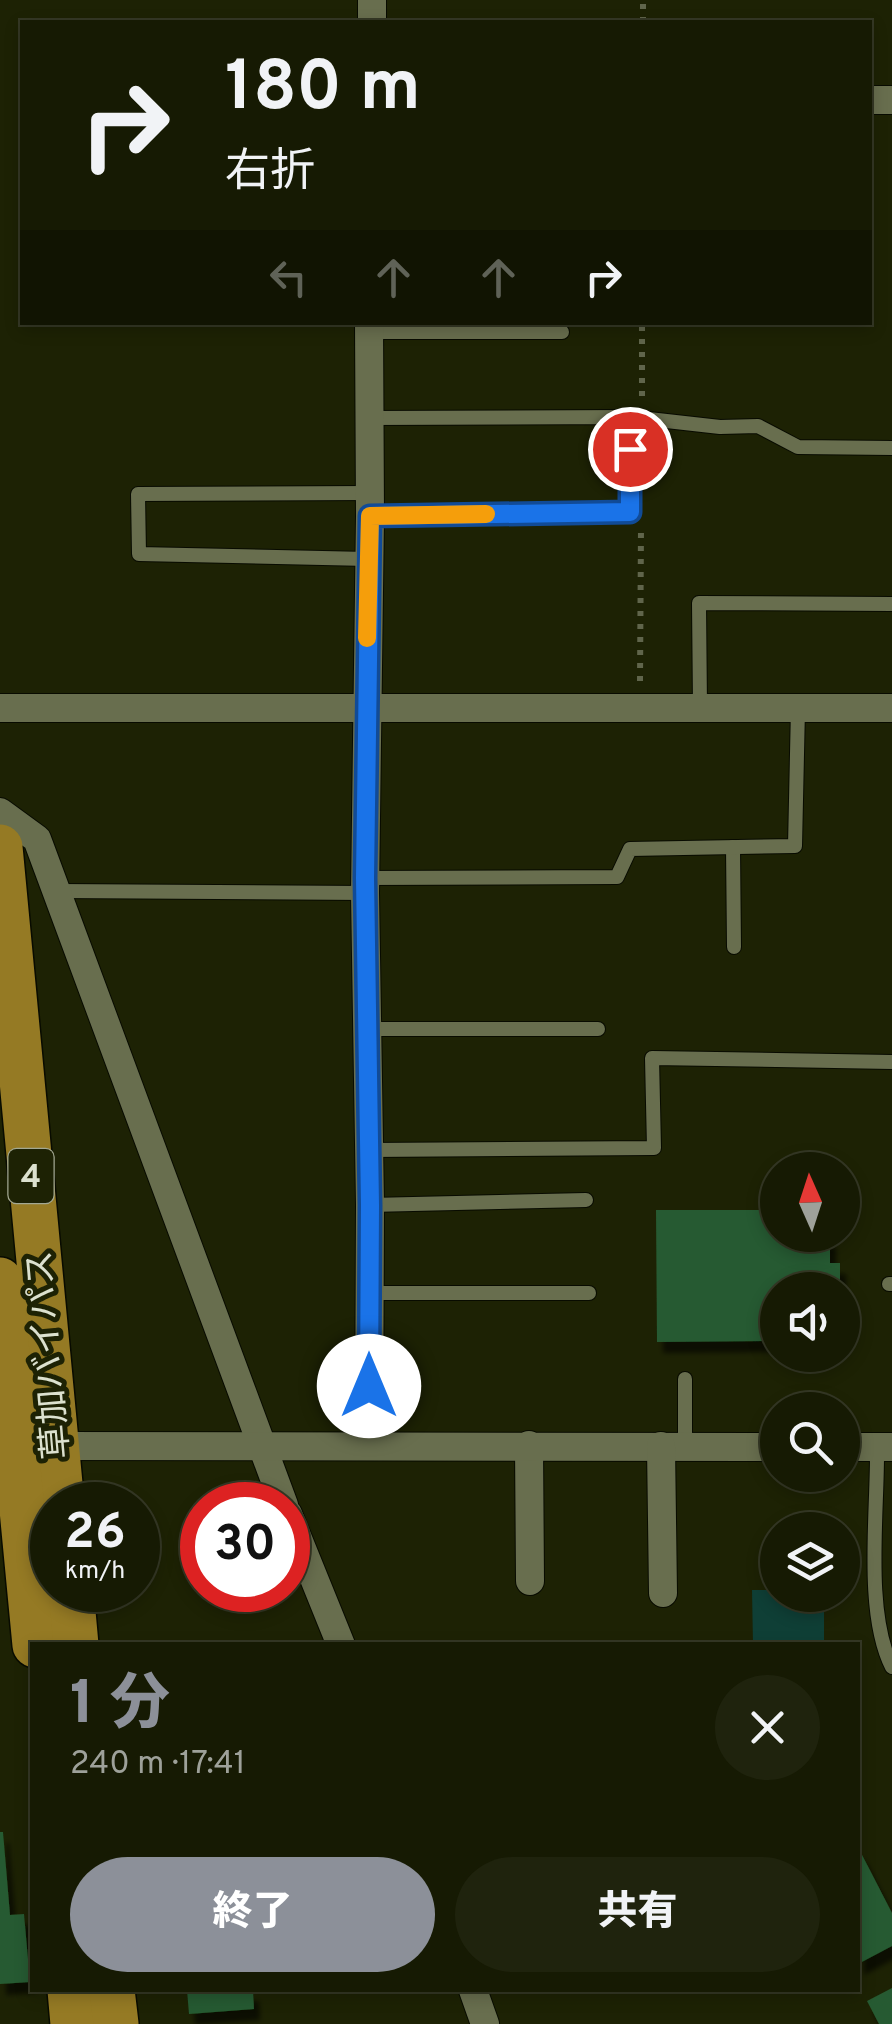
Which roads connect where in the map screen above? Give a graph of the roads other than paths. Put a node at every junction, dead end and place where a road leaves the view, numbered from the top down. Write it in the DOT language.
graph roads {
  1 [pos="369,327"];
  2 [pos="562,332"];
  3 [pos="370,418"];
  4 [pos="631,418"];
  5 [pos="892,448"];
  6 [pos="370,504"];
  7 [pos="368,558"];
  8 [pos="892,604"];
  9 [pos="700,707"];
  10 [pos="0,708"];
  11 [pos="798,708"];
  12 [pos="892,708"];
  13 [pos="366,710"];
  14 [pos="0,812"];
  15 [pos="0,847"];
  16 [pos="732,847"];
  17 [pos="365,886"];
  18 [pos="57,891"];
  19 [pos="734,947"];
  20 [pos="368,1029"];
  21 [pos="598,1029"];
  22 [pos="892,1062"];
  23 [pos="370,1150"];
  24 [pos="586,1200"];
  25 [pos="370,1205"];
  26 [pos="369,1293"];
  27 [pos="589,1293"];
  28 [pos="1,1298"];
  29 [pos="685,1378"];
  30 [pos="369,1444"];
  31 [pos="529,1445"];
  32 [pos="56,1446"];
  33 [pos="260,1446"];
  34 [pos="673,1446"];
  35 [pos="760,1446"];
  36 [pos="884,1447"];
  37 [pos="60,1482"];
  38 [pos="275,1482"];
  39 [pos="310,1568"];
  40 [pos="530,1582"];
  41 [pos="663,1593"];
  42 [pos="73,1612"];
  43 [pos="35,1642"];
  44 [pos="76,1642"];
  45 [pos="340,1642"];
  46 [pos="892,1667"];
  47 [pos="70,1992"];
  48 [pos="112,1992"];
  49 [pos="474,1992"];
  50 [pos="73,2024"];
  51 [pos="116,2024"];
  52 [pos="485,2024"];
  1 -- 2 [label="lane"];
  1 -- 3 [label="street"];
  3 -- 4 [label="lane"];
  3 -- 6 [label="street"];
  4 -- 5 [label="lane"];
  4 -- 6 [label="lane"];
  6 -- 7 [label="street"];
  6 -- 7 [label="lane"];
  7 -- 13 [label="street"];
  8 -- 9 [label="lane"];
  9 -- 11 [label="street"];
  9 -- 13 [label="street"];
  10 -- 13 [label="street"];
  11 -- 12 [label="street"];
  11 -- 16 [label="lane"];
  13 -- 17 [label="street"];
  14 -- 18 [label="street"];
  15 -- 32 [label="highway, 草加バイパス / 4"];
  16 -- 17 [label="lane"];
  16 -- 19 [label="lane"];
  17 -- 18 [label="lane"];
  17 -- 20 [label="street"];
  18 -- 33 [label="street"];
  20 -- 21 [label="lane"];
  20 -- 23 [label="street"];
  22 -- 23 [label="lane"];
  23 -- 25 [label="street"];
  24 -- 25 [label="lane"];
  25 -- 26 [label="street"];
  26 -- 27 [label="lane"];
  26 -- 30 [label="street"];
  28 -- 43 [label="highway, 草加バイパス"];
  29 -- 34 [label="lane"];
  30 -- 31 [label="street"];
  30 -- 33 [label="street"];
  31 -- 34 [label="street"];
  31 -- 40 [label="street"];
  32 -- 33 [label="street"];
  32 -- 37 [label="highway, 草加バイパス / 4"];
  33 -- 38 [label="street"];
  34 -- 35 [label="street"];
  34 -- 41 [label="street"];
  36 -- 46 [label="lane"];
  39 -- 45 [label="street"];
  42 -- 44 [label="highway"];
  47 -- 50 [label="highway"];
  48 -- 51 [label="highway"];
  49 -- 52 [label="street"];
}
